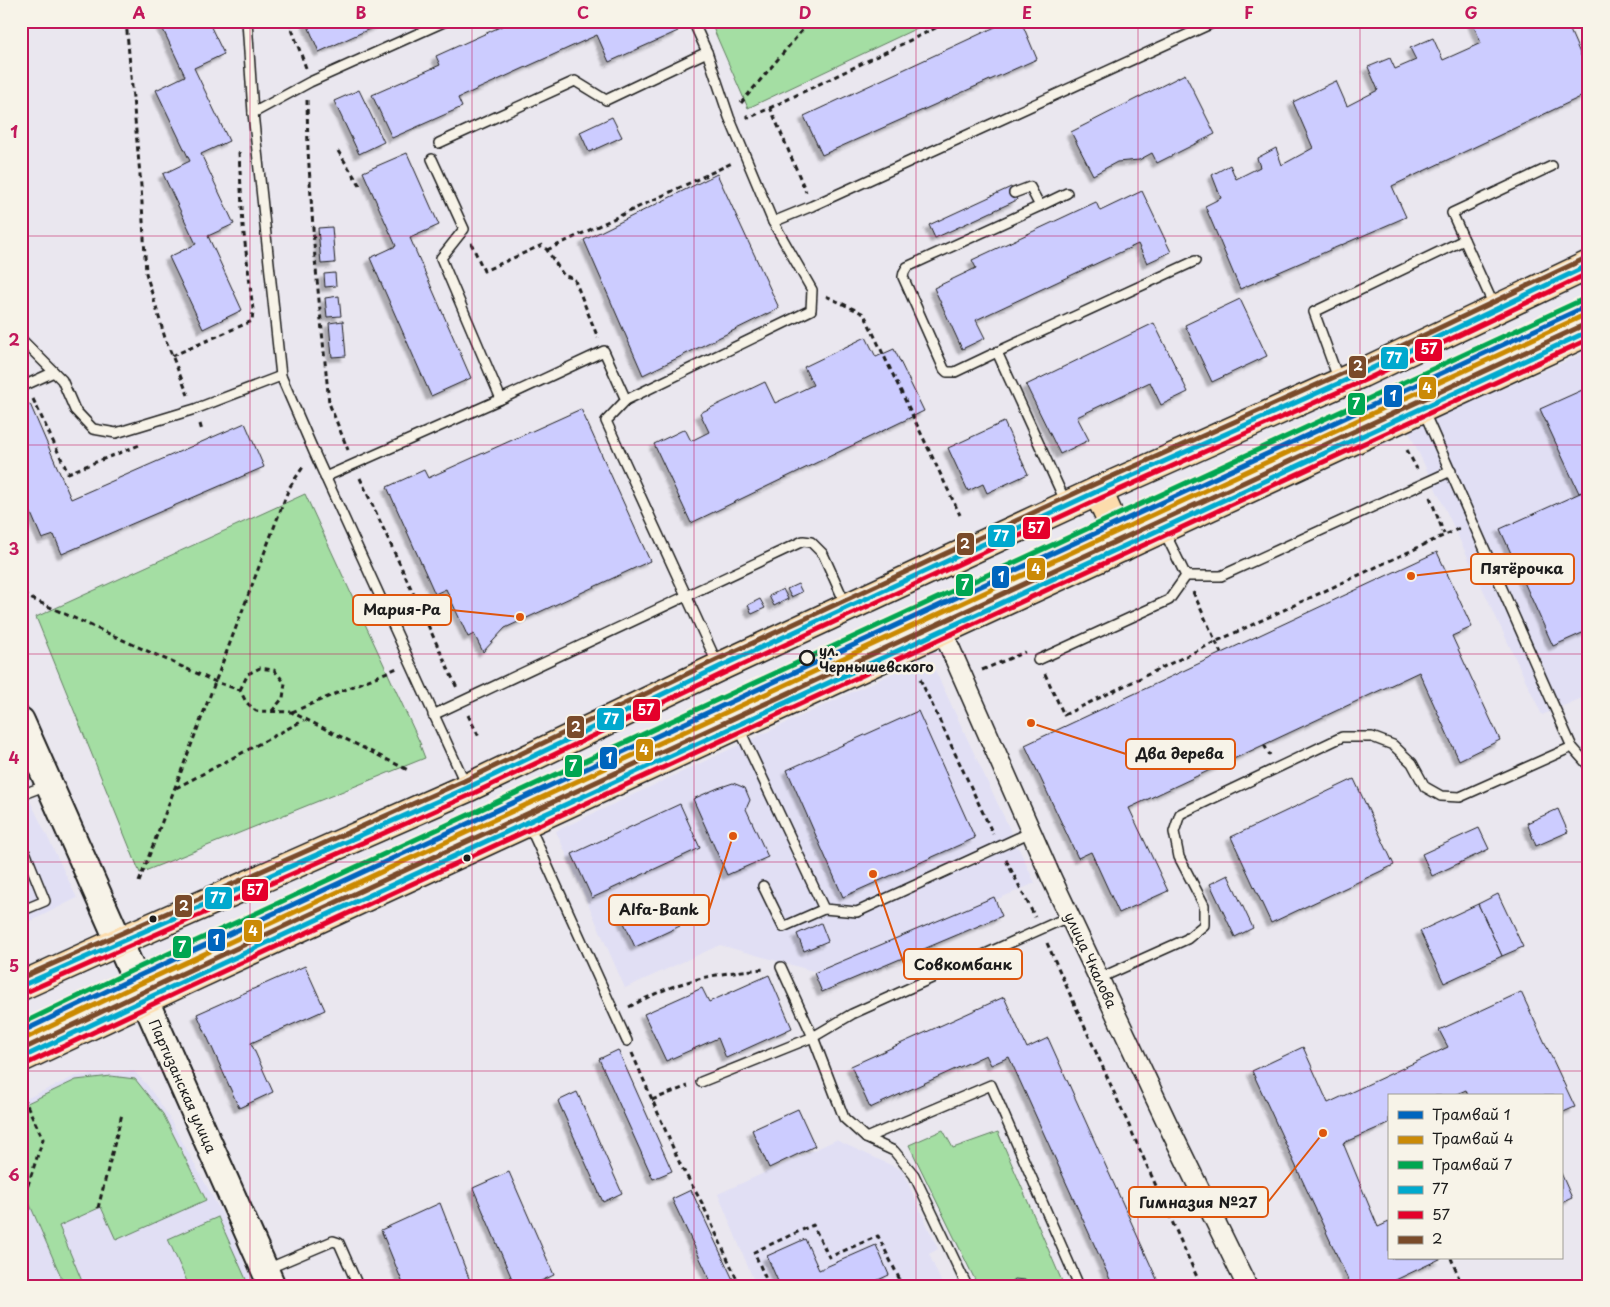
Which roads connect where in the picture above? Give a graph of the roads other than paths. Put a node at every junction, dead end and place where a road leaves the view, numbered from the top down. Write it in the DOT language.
graph roads {
  1 [pos="247,21"];
  2 [pos="446,21"];
  3 [pos="693,21"];
  4 [pos="1217,21"];
  5 [pos="706,52"];
  6 [pos="253,113"];
  7 [pos="439,143"];
  8 [pos="432,160"];
  9 [pos="1552,166"];
  10 [pos="1014,193"];
  11 [pos="1067,193"];
  12 [pos="1040,206"];
  13 [pos="773,222"];
  14 [pos="1464,240"];
  15 [pos="1195,261"];
  16 [pos="1589,265"];
  17 [pos="1496,309"];
  18 [pos="1589,331"];
  19 [pos="21,339"];
  20 [pos="998,352"];
  21 [pos="54,372"];
  22 [pos="281,376"];
  23 [pos="1340,382"];
  24 [pos="21,386"];
  25 [pos="501,399"];
  26 [pos="626,400"];
  27 [pos="1422,408"];
  28 [pos="1450,471"];
  29 [pos="325,477"];
  30 [pos="1098,491"];
  31 [pos="1068,506"];
  32 [pos="1163,528"];
  33 [pos="1123,547"];
  34 [pos="1186,576"];
  35 [pos="686,595"];
  36 [pos="847,608"];
  37 [pos="942,630"];
  38 [pos="1038,660"];
  39 [pos="719,667"];
  40 [pos="433,715"];
  41 [pos="21,721"];
  42 [pos="738,725"];
  43 [pos="1572,747"];
  44 [pos="1589,766"];
  45 [pos="48,784"];
  46 [pos="467,788"];
  47 [pos="21,795"];
  48 [pos="528,823"];
  49 [pos="1032,832"];
  50 [pos="21,856"];
  51 [pos="763,886"];
  52 [pos="824,909"];
  53 [pos="21,911"];
  54 [pos="1070,916"];
  55 [pos="118,942"];
  56 [pos="781,967"];
  57 [pos="1100,978"];
  58 [pos="21,986"];
  59 [pos="144,1000"];
  60 [pos="813,1037"];
  61 [pos="627,1041"];
  62 [pos="21,1058"];
  63 [pos="701,1082"];
  64 [pos="866,1138"];
  65 [pos="268,1278"];
  66 [pos="358,1286"];
  67 [pos="967,1286"];
  68 [pos="1079,1286"];
  69 [pos="1247,1286"];
  1 -- 6 [label="lane"];
  2 -- 6 [label="lane"];
  3 -- 5 [label="lane"];
  4 -- 13 [label="lane"];
  5 -- 7 [label="lane"];
  5 -- 13 [label="lane"];
  6 -- 22 [label="lane"];
  8 -- 25 [label="lane"];
  9 -- 14 [label="lane"];
  10 -- 12 [label="lane"];
  11 -- 12 [label="lane"];
  12 -- 20 [label="lane"];
  13 -- 26 [label="lane"];
  14 -- 17 [label="lane"];
  14 -- 23 [label="lane"];
  15 -- 20 [label="lane"];
  16 -- 17 [label="main road"];
  17 -- 23 [label="main road"];
  18 -- 27 [label="main road"];
  19 -- 21 [label="lane"];
  20 -- 31 [label="lane"];
  21 -- 22 [label="lane"];
  21 -- 24 [label="lane"];
  22 -- 29 [label="lane"];
  23 -- 30 [label="main road"];
  25 -- 26 [label="lane"];
  25 -- 29 [label="lane"];
  26 -- 35 [label="lane"];
  27 -- 28 [label="lane"];
  27 -- 32 [label="main road"];
  28 -- 34 [label="lane"];
  28 -- 43 [label="lane"];
  29 -- 40 [label="lane"];
  30 -- 31 [label="main road"];
  30 -- 33 [label="main road"];
  31 -- 36 [label="main road"];
  32 -- 33 [label="main road"];
  32 -- 34 [label="lane"];
  33 -- 37 [label="main road"];
  34 -- 38 [label="lane"];
  35 -- 36 [label="lane"];
  35 -- 39 [label="lane"];
  35 -- 40 [label="lane"];
  36 -- 39 [label="main road"];
  37 -- 42 [label="main road"];
  37 -- 49 [label="street, улица Чкалова"];
  39 -- 46 [label="main road"];
  40 -- 46 [label="lane"];
  41 -- 45 [label="main road, Партизанская улица"];
  42 -- 48 [label="main road"];
  42 -- 52 [label="lane"];
  43 -- 44 [label="lane"];
  43 -- 57 [label="lane"];
  45 -- 47 [label="lane"];
  45 -- 55 [label="main road, Партизанская улица"];
  46 -- 55 [label="main road"];
  48 -- 59 [label="main road"];
  48 -- 61 [label="lane"];
  49 -- 52 [label="lane"];
  49 -- 54 [label="street, улица Чкалова"];
  50 -- 53 [label="lane"];
  51 -- 52 [label="lane"];
  54 -- 57 [label="street, улица Чкалова"];
  54 -- 60 [label="lane"];
  55 -- 58 [label="main road"];
  55 -- 59 [label="main road, Партизанская улица"];
  56 -- 60 [label="lane"];
  57 -- 69 [label="street, улица Чкалова"];
  59 -- 62 [label="main road"];
  59 -- 65 [label="main road, Партизанская улица"];
  60 -- 63 [label="lane"];
  60 -- 64 [label="lane"];
  64 -- 67 [label="lane"];
  64 -- 68 [label="lane"];
  65 -- 66 [label="lane"];
}
